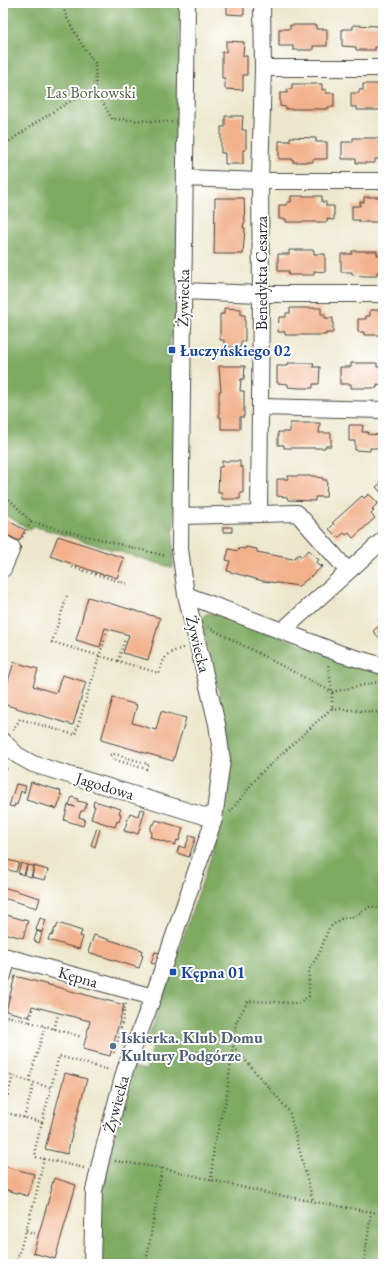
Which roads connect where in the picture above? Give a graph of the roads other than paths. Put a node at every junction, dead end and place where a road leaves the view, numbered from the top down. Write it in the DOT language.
graph roads {
  1 [pos="187,3"];
  2 [pos="262,3"];
  3 [pos="263,68"];
  4 [pos="383,68"];
  5 [pos="184,178"];
  6 [pos="260,181"];
  7 [pos="383,181"];
  8 [pos="183,291"];
  9 [pos="261,294"];
  10 [pos="383,294"];
  11 [pos="260,407"];
  12 [pos="383,410"];
  13 [pos="259,514"];
  14 [pos="181,516"];
  15 [pos="383,540"];
  16 [pos="8,545"];
  17 [pos="3,569"];
  18 [pos="348,571"];
  19 [pos="186,595"];
  20 [pos="282,631"];
  21 [pos="383,666"];
  22 [pos="8,735"];
  23 [pos="214,820"];
  24 [pos="6,957"];
  25 [pos="3,975"];
  26 [pos="153,998"];
  27 [pos="92,1264"];
  1 -- 5 [label="street, Żywiecka"];
  2 -- 3 [label="street, Benedykta Cesarza"];
  3 -- 4 [label="street"];
  3 -- 6 [label="street, Benedykta Cesarza"];
  5 -- 6 [label="street"];
  5 -- 8 [label="street, Żywiecka"];
  6 -- 7 [label="street"];
  6 -- 9 [label="street, Benedykta Cesarza"];
  8 -- 9 [label="street"];
  8 -- 14 [label="street, Żywiecka"];
  9 -- 10 [label="street"];
  9 -- 11 [label="street, Benedykta Cesarza"];
  11 -- 12 [label="street"];
  11 -- 13 [label="street, Benedykta Cesarza"];
  13 -- 14 [label="street"];
  13 -- 18 [label="street"];
  14 -- 19 [label="street, Żywiecka"];
  15 -- 18 [label="street"];
  16 -- 17 [label="street"];
  18 -- 20 [label="street"];
  19 -- 20 [label="street"];
  19 -- 23 [label="street, Żywiecka"];
  20 -- 21 [label="street"];
  22 -- 23 [label="street, Jagodowa"];
  23 -- 26 [label="street, Żywiecka"];
  24 -- 25 [label="street"];
  24 -- 26 [label="street, Kępna"];
  26 -- 27 [label="street, Żywiecka"];
}
